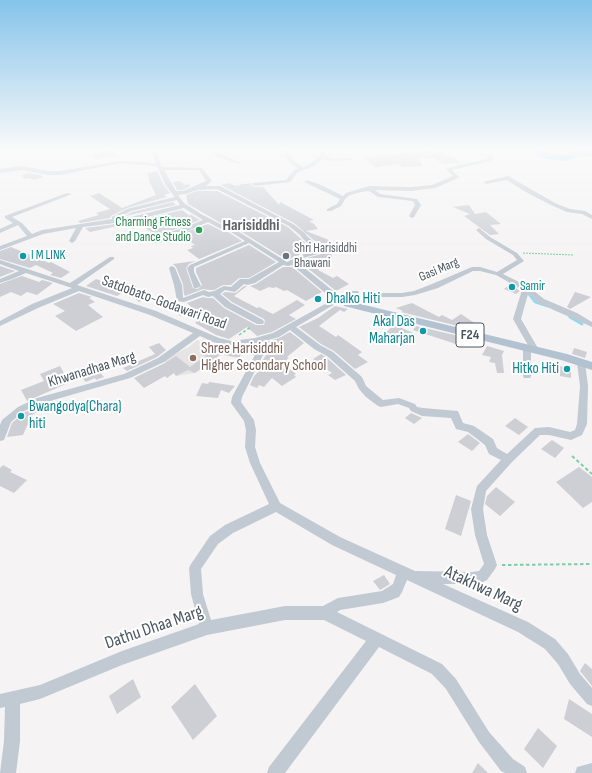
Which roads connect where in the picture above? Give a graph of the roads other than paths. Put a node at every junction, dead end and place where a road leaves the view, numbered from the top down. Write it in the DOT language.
graph roads {
  1 [pos="169,185"];
  2 [pos="201,185"];
  3 [pos="317,185"];
  4 [pos="437,185"];
  5 [pos="519,185"];
  6 [pos="196,188"];
  7 [pos="369,188"];
  8 [pos="69,194"];
  9 [pos="176,196"];
  10 [pos="343,198"];
  11 [pos="185,206"];
  12 [pos="329,210"];
  13 [pos="412,216"];
  14 [pos="592,217"];
  15 [pos="208,220"];
  16 [pos="107,221"];
  17 [pos="18,223"];
  18 [pos="80,226"];
  19 [pos="479,230"];
  20 [pos="0,232"];
  21 [pos="30,235"];
  22 [pos="250,240"];
  23 [pos="72,241"];
  24 [pos="157,242"];
  25 [pos="0,248"];
  26 [pos="336,250"];
  27 [pos="320,251"];
  28 [pos="112,258"];
  29 [pos="0,262"];
  30 [pos="284,262"];
  31 [pos="293,262"];
  32 [pos="172,268"];
  33 [pos="24,270"];
  34 [pos="498,274"];
  35 [pos="0,281"];
  36 [pos="71,286"];
  37 [pos="197,286"];
  38 [pos="79,288"];
  39 [pos="526,289"];
  40 [pos="355,293"];
  41 [pos="215,294"];
  42 [pos="376,294"];
  43 [pos="330,304"];
  44 [pos="348,304"];
  45 [pos="260,322"];
  46 [pos="0,324"];
  47 [pos="592,325"];
  48 [pos="290,327"];
  49 [pos="199,333"];
  50 [pos="256,341"];
  51 [pos="531,350"];
  52 [pos="581,363"];
  53 [pos="592,366"];
  54 [pos="528,376"];
  55 [pos="0,437"];
  56 [pos="508,459"];
  57 [pos="276,506"];
  58 [pos="408,574"];
  59 [pos="325,613"];
  60 [pos="207,628"];
  61 [pos="377,638"];
  62 [pos="592,699"];
  63 [pos="6,700"];
  64 [pos="592,771"];
  65 [pos="8,773"];
  66 [pos="275,773"];
  67 [pos="519,773"];
  68 [pos="583,773"];
  1 -- 9 [label="street"];
  2 -- 6 [label="street"];
  3 -- 10 [label="street"];
  4 -- 7 [label="street"];
  5 -- 14 [label="street"];
  6 -- 9 [label="street"];
  6 -- 27 [label="street"];
  7 -- 10 [label="street"];
  7 -- 13 [label="street"];
  8 -- 17 [label="street"];
  9 -- 11 [label="street"];
  9 -- 16 [label="street"];
  10 -- 12 [label="street"];
  11 -- 15 [label="street"];
  11 -- 16 [label="street"];
  15 -- 22 [label="street"];
  15 -- 24 [label="street"];
  16 -- 18 [label="street"];
  17 -- 20 [label="street"];
  17 -- 21 [label="street"];
  18 -- 21 [label="street"];
  18 -- 23 [label="street"];
  19 -- 34 [label="street"];
  21 -- 25 [label="street"];
  22 -- 30 [label="street"];
  22 -- 37 [label="street"];
  26 -- 27 [label="street"];
  27 -- 31 [label="street"];
  28 -- 36 [label="street"];
  29 -- 33 [label="street, Satdobato-Godawari Road / F24"];
  30 -- 31 [label="street"];
  30 -- 41 [label="street"];
  31 -- 43 [label="street"];
  32 -- 41 [label="street"];
  33 -- 35 [label="street"];
  33 -- 36 [label="street, Satdobato-Godawari Road / F24"];
  34 -- 39 [label="street, Gasi Marg"];
  34 -- 42 [label="street, Gasi Marg"];
  36 -- 38 [label="street, Satdobato-Godawari Road / F24"];
  38 -- 46 [label="street"];
  38 -- 49 [label="street, Satdobato-Godawari Road / F24"];
  39 -- 47 [label="street, Gasi Marg"];
  39 -- 51 [label="street"];
  40 -- 44 [label="street"];
  41 -- 45 [label="street"];
  43 -- 44 [label="street, Satdobato-Godawari Road / F24"];
  43 -- 48 [label="street, Satdobato-Godawari Road / F24"];
  44 -- 51 [label="main road, Satdobato-Godawari Road / F24"];
  48 -- 50 [label="street, Satdobato-Godawari Road / F24"];
  48 -- 56 [label="street"];
  49 -- 50 [label="street, Satdobato-Godawari Road / F24"];
  49 -- 55 [label="street, Khwanadhaa Marg"];
  50 -- 57 [label="street"];
  51 -- 52 [label="main road, Satdobato-Godawari Road / F24"];
  51 -- 54 [label="street"];
  52 -- 53 [label="main road, Satdobato-Godawari Road / F24"];
  52 -- 56 [label="street"];
  56 -- 58 [label="street"];
  57 -- 58 [label="street, Atakhwa Marg"];
  57 -- 60 [label="street"];
  58 -- 59 [label="street"];
  58 -- 62 [label="street, Atakhwa Marg"];
  59 -- 60 [label="street, Dathu Dhaa Marg"];
  59 -- 61 [label="street"];
  60 -- 63 [label="street, Dathu Dhaa Marg"];
  61 -- 66 [label="street"];
  61 -- 67 [label="street"];
  63 -- 65 [label="street"];
  64 -- 68 [label="street"];
}
